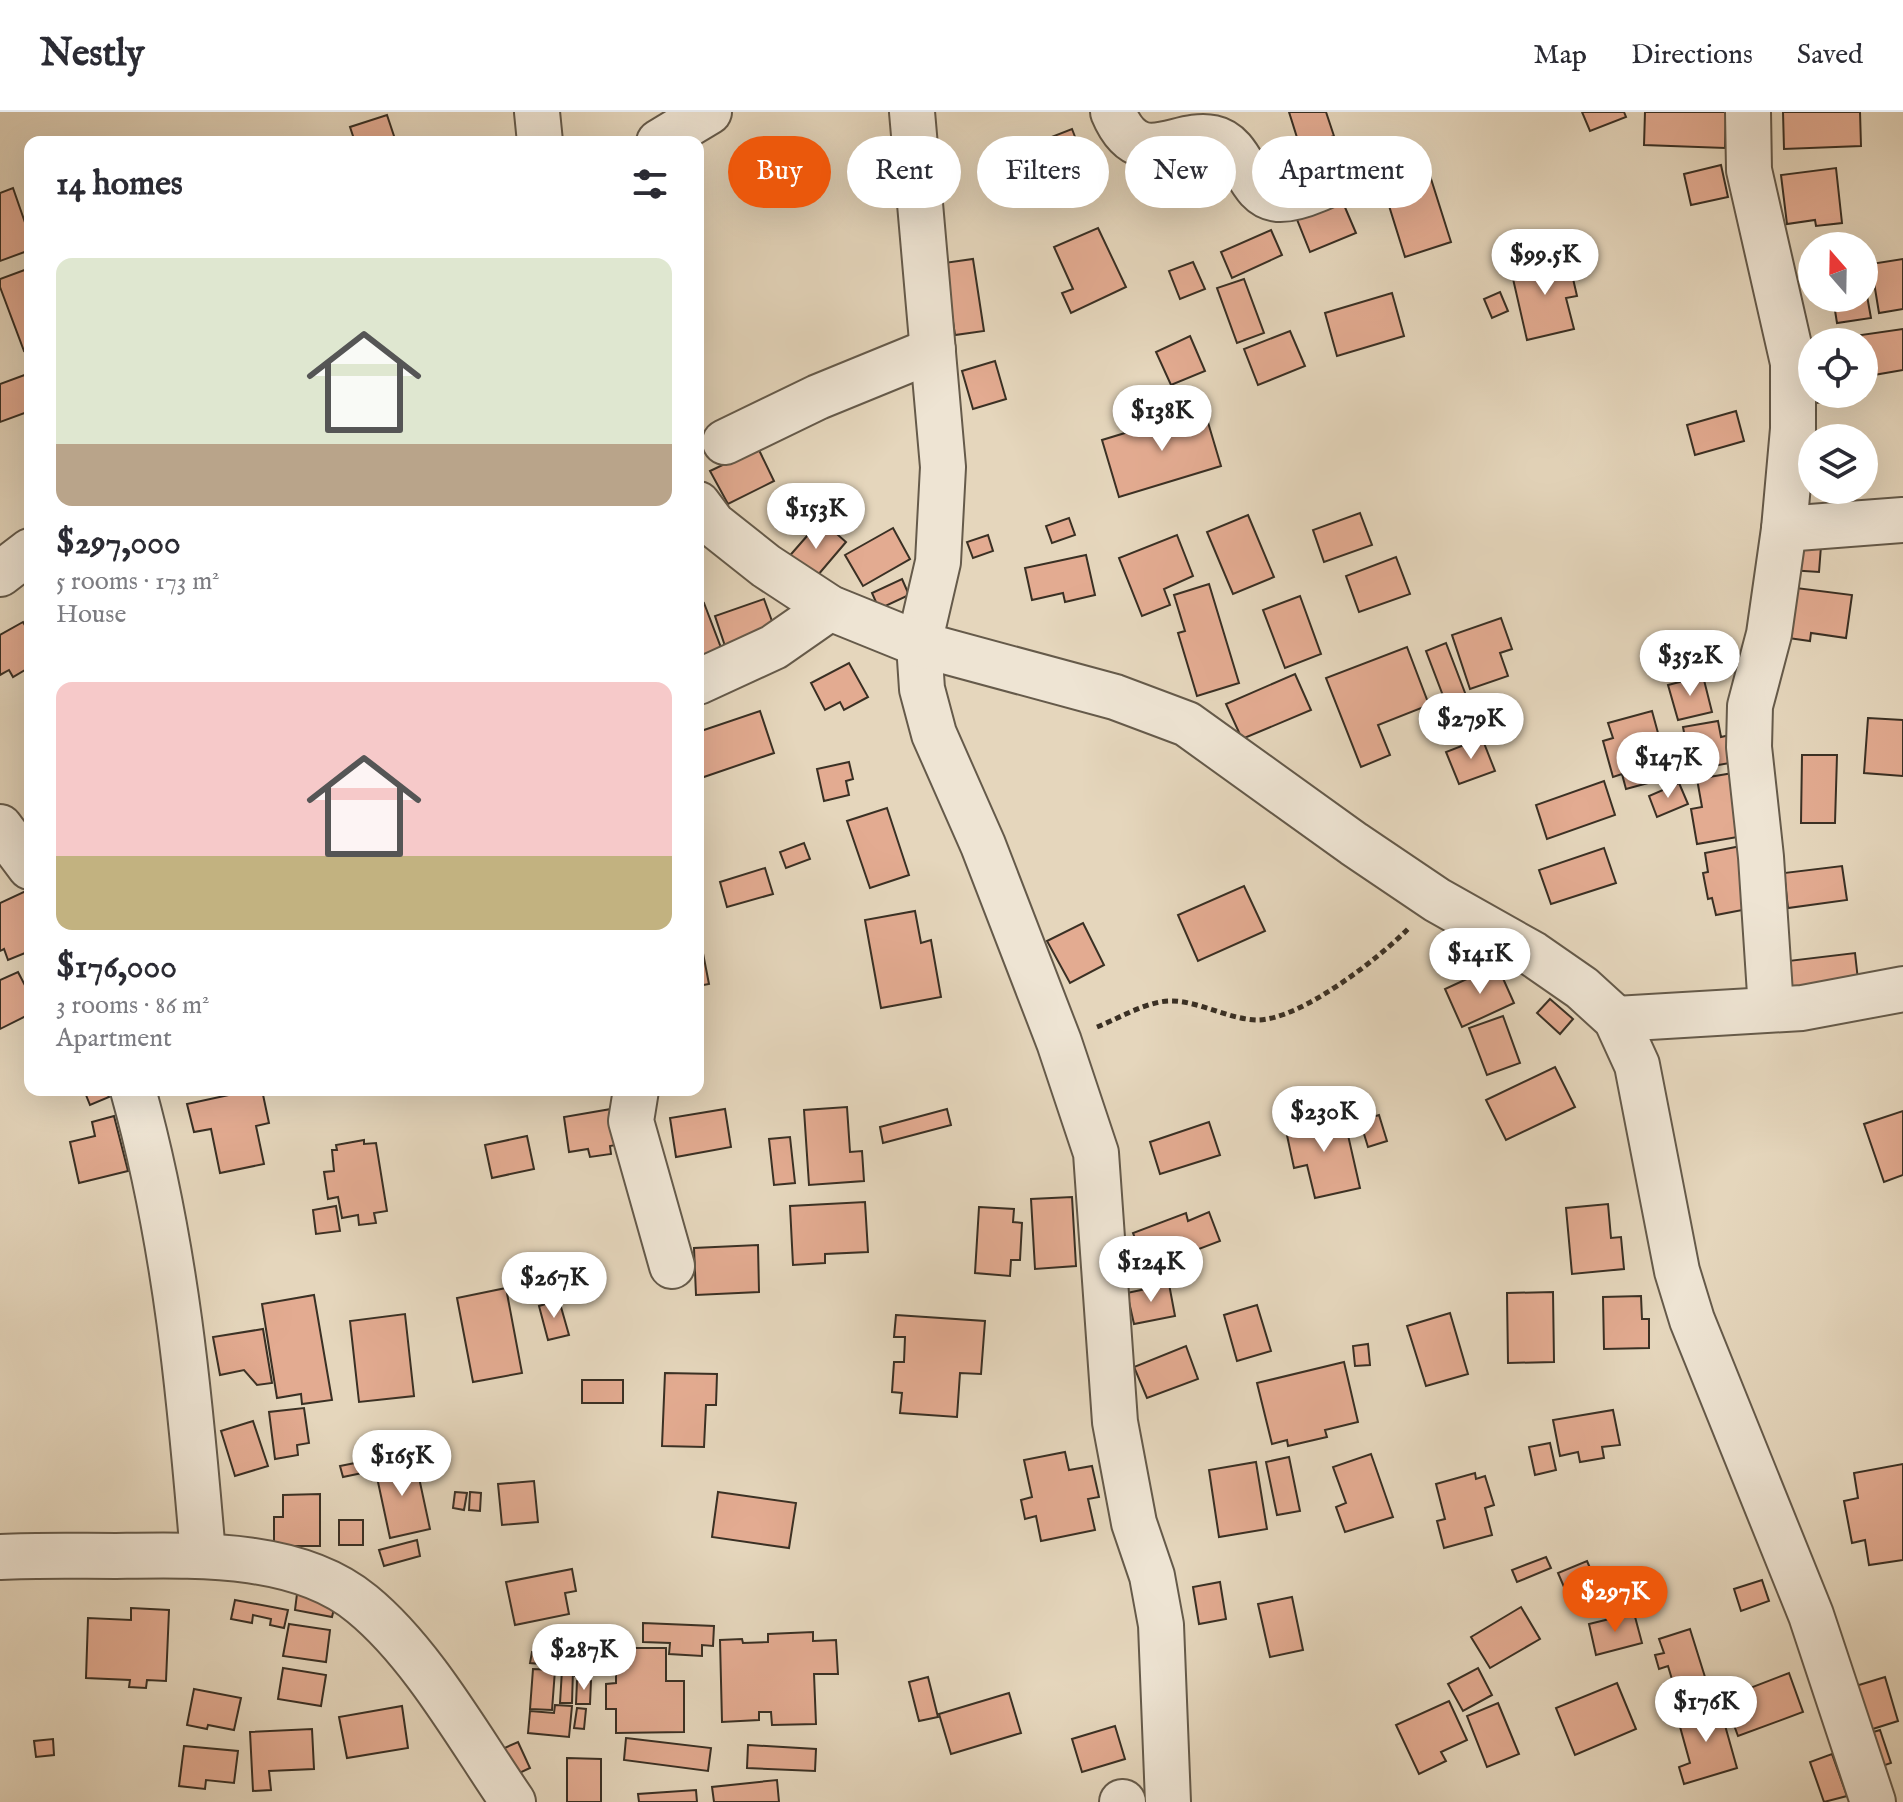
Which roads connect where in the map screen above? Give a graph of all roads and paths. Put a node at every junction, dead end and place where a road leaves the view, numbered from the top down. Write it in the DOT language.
graph roads {
  1 [pos="537,112"];
  2 [pos="709,112"];
  3 [pos="912,112"];
  4 [pos="1113,112"];
  5 [pos="1748,112"];
  6 [pos="539,136"];
  7 [pos="669,136"];
  8 [pos="1252,180"];
  9 [pos="933,350"];
  10 [pos="725,442"];
  11 [pos="704,512"];
  12 [pos="1903,520"];
  13 [pos="1784,529"];
  14 [pos="830,608"];
  15 [pos="919,644"];
  16 [pos="704,679"];
  17 [pos="0,827"];
  18 [pos="24,859"];
  19 [pos="1437,900"];
  20 [pos="1903,989"];
  21 [pos="1771,1009"];
  22 [pos="1616,1019"];
  23 [pos="1059,1042"];
  24 [pos="134,1096"];
  25 [pos="635,1096"];
  26 [pos="672,1266"];
  27 [pos="203,1555"];
  28 [pos="0,1557"];
  29 [pos="513,1802"];
  30 [pos="1168,1802"];
  31 [pos="1873,1802"];
  1 -- 6 [label="street"];
  2 -- 7 [label="street"];
  3 -- 9 [label="street"];
  4 -- 8 [label="street"];
  5 -- 13 [label="street"];
  9 -- 10 [label="street"];
  9 -- 15 [label="street"];
  11 -- 14 [label="street"];
  12 -- 13 [label="street"];
  13 -- 21 [label="street"];
  14 -- 15 [label="street"];
  14 -- 16 [label="street"];
  15 -- 19 [label="street"];
  15 -- 23 [label="street"];
  17 -- 18 [label="street"];
  19 -- 22 [label="street"];
  19 -- 23 [label="path"];
  20 -- 21 [label="street"];
  21 -- 22 [label="street"];
  22 -- 31 [label="street"];
  23 -- 30 [label="street"];
  24 -- 27 [label="street"];
  25 -- 26 [label="street"];
  27 -- 28 [label="street"];
  27 -- 29 [label="street"];
}
